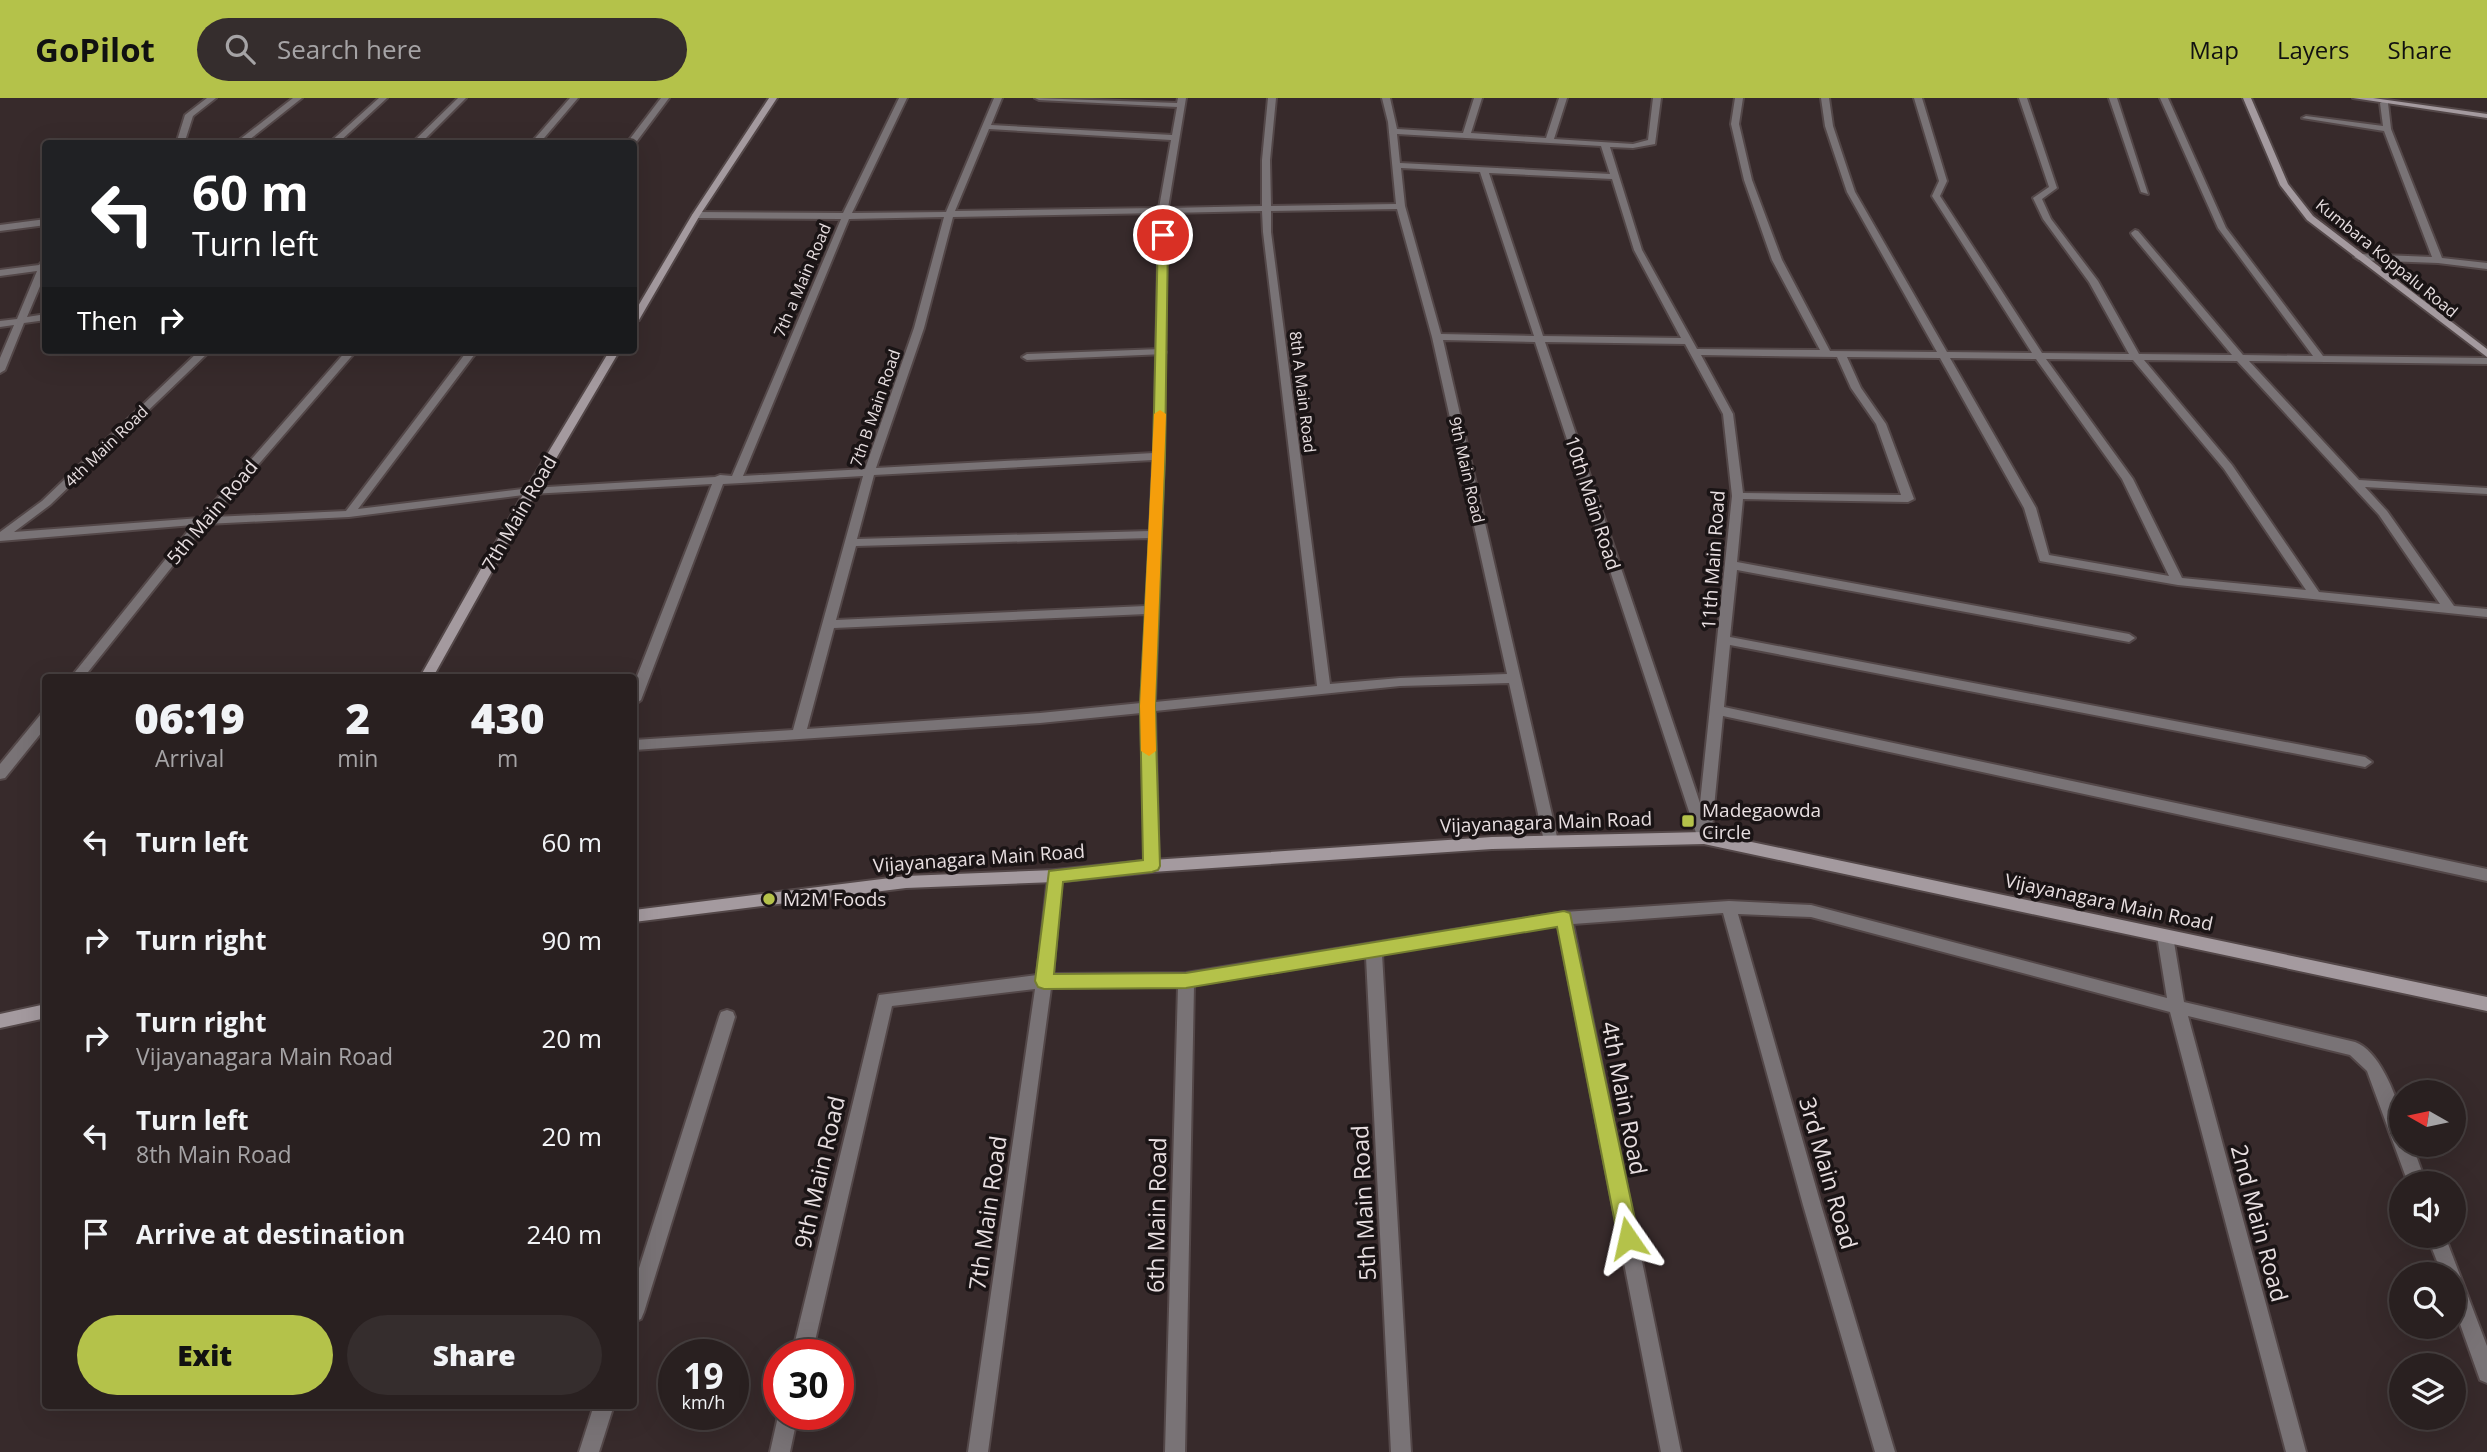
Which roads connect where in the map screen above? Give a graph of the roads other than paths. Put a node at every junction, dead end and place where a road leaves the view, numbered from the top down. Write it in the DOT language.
graph roads {
  1 [pos="212,98"];
  2 [pos="298,98"];
  3 [pos="383,98"];
  4 [pos="462,98"];
  5 [pos="574,98"];
  6 [pos="665,98"];
  7 [pos="773,98"];
  8 [pos="903,98"];
  9 [pos="998,98"];
  10 [pos="1040,98"];
  11 [pos="1272,98"];
  12 [pos="1386,98"];
  13 [pos="1478,98"];
  14 [pos="1563,98"];
  15 [pos="1657,98"];
  16 [pos="1739,98"];
  17 [pos="1825,98"];
  18 [pos="1918,98"];
  19 [pos="2023,98"];
  20 [pos="2113,98"];
  21 [pos="2164,98"];
  22 [pos="2248,98"];
  23 [pos="2357,98"];
  24 [pos="1181,102"];
  25 [pos="2384,103"];
  26 [pos="2487,116"];
  27 [pos="2306,118"];
  28 [pos="986,127"];
  29 [pos="2388,129"];
  30 [pos="1393,131"];
  31 [pos="1466,136"];
  32 [pos="1175,138"];
  33 [pos="181,140"];
  34 [pos="243,140"];
  35 [pos="336,140"];
  36 [pos="419,140"];
  37 [pos="537,140"];
  38 [pos="633,140"];
  39 [pos="1549,142"];
  40 [pos="1605,145"];
  41 [pos="1397,165"];
  42 [pos="1483,168"];
  43 [pos="1615,177"];
  44 [pos="2145,192"];
  45 [pos="1401,206"];
  46 [pos="1267,209"];
  47 [pos="1163,211"];
  48 [pos="696,215"];
  49 [pos="948,215"];
  50 [pos="846,216"];
  51 [pos="42,223"];
  52 [pos="0,228"];
  53 [pos="2135,233"];
  54 [pos="2359,257"];
  55 [pos="2438,260"];
  56 [pos="42,263"];
  57 [pos="2487,266"];
  58 [pos="42,268"];
  59 [pos="0,272"];
  60 [pos="637,315"];
  61 [pos="42,318"];
  62 [pos="20,321"];
  63 [pos="0,324"];
  64 [pos="1437,337"];
  65 [pos="1538,339"];
  66 [pos="1692,346"];
  67 [pos="1161,352"];
  68 [pos="1826,353"];
  69 [pos="1840,353"];
  70 [pos="202,354"];
  71 [pos="348,354"];
  72 [pos="471,354"];
  73 [pos="613,354"];
  74 [pos="2487,354"];
  75 [pos="1943,355"];
  76 [pos="2039,356"];
  77 [pos="1027,357"];
  78 [pos="2136,357"];
  79 [pos="2241,358"];
  80 [pos="2320,359"];
  81 [pos="2487,361"];
  82 [pos="0,370"];
  83 [pos="1159,456"];
  84 [pos="870,471"];
  85 [pos="737,477"];
  86 [pos="720,478"];
  87 [pos="2354,483"];
  88 [pos="531,491"];
  89 [pos="2487,491"];
  90 [pos="1738,496"];
  91 [pos="349,514"];
  92 [pos="202,521"];
  93 [pos="1156,534"];
  94 [pos="1,537"];
  95 [pos="850,543"];
  96 [pos="1732,565"];
  97 [pos="2178,581"];
  98 [pos="2315,595"];
  99 [pos="2450,609"];
  100 [pos="1152,610"];
  101 [pos="2487,613"];
  102 [pos="828,625"];
  103 [pos="2129,639"];
  104 [pos="1724,640"];
  105 [pos="79,674"];
  106 [pos="428,674"];
  107 [pos="1514,678"];
  108 [pos="1324,688"];
  109 [pos="637,692"];
  110 [pos="1147,706"];
  111 [pos="1717,710"];
  112 [pos="42,722"];
  113 [pos="799,734"];
  114 [pos="637,745"];
  115 [pos="2365,762"];
  116 [pos="0,774"];
  117 [pos="1704,838"];
  118 [pos="1551,841"];
  119 [pos="1152,866"];
  120 [pos="2487,875"];
  121 [pos="1055,876"];
  122 [pos="1729,907"];
  123 [pos="637,916"];
  124 [pos="1564,918"];
  125 [pos="2165,936"];
  126 [pos="1374,951"];
  127 [pos="1186,980"];
  128 [pos="1044,981"];
  129 [pos="2487,1004"];
  130 [pos="2177,1007"];
  131 [pos="42,1012"];
  132 [pos="727,1017"];
  133 [pos="0,1021"];
  134 [pos="2389,1107"];
  135 [pos="637,1302"];
  136 [pos="2466,1315"];
  137 [pos="806,1339"];
  138 [pos="2487,1373"];
  139 [pos="603,1409"];
  140 [pos="785,1430"];
  141 [pos="589,1452"];
  142 [pos="780,1452"];
  143 [pos="978,1452"];
  144 [pos="1175,1452"];
  145 [pos="1401,1452"];
  146 [pos="1671,1452"];
  147 [pos="1885,1452"];
  148 [pos="2295,1452"];
  1 -- 33 [label="street"];
  2 -- 34 [label="street"];
  3 -- 35 [label="street"];
  4 -- 36 [label="street"];
  5 -- 37 [label="street"];
  6 -- 38 [label="street"];
  7 -- 48 [label="street"];
  8 -- 50 [label="street, 7th a Main Road"];
  9 -- 28 [label="street, 7th B Main Road"];
  10 -- 24 [label="street"];
  11 -- 46 [label="street, 8th A Main Road"];
  12 -- 30 [label="street, 9th Main Road"];
  13 -- 31 [label="street"];
  14 -- 39 [label="street"];
  15 -- 40 [label="street"];
  16 -- 68 [label="street"];
  17 -- 75 [label="street"];
  18 -- 76 [label="street"];
  19 -- 78 [label="street"];
  20 -- 44 [label="street"];
  21 -- 80 [label="street"];
  22 -- 54 [label="street, Kumbara Koppalu Road"];
  23 -- 25 [label="street"];
  24 -- 32 [label="street"];
  25 -- 26 [label="street"];
  25 -- 29 [label="street"];
  27 -- 29 [label="street"];
  28 -- 32 [label="street"];
  28 -- 49 [label="street, 7th B Main Road"];
  29 -- 55 [label="street"];
  30 -- 31 [label="street"];
  30 -- 41 [label="street, 9th Main Road"];
  31 -- 39 [label="street"];
  32 -- 47 [label="street"];
  39 -- 40 [label="street"];
  40 -- 43 [label="street, 11th Main Road"];
  41 -- 42 [label="street"];
  41 -- 45 [label="street, 9th Main Road"];
  42 -- 43 [label="street"];
  42 -- 65 [label="street, 10th Main Road"];
  43 -- 66 [label="street, 11th Main Road"];
  45 -- 46 [label="street"];
  45 -- 64 [label="street, 9th Main Road"];
  46 -- 47 [label="street"];
  46 -- 108 [label="street, 8th A Main Road"];
  47 -- 49 [label="street"];
  47 -- 67 [label="street"];
  48 -- 50 [label="street"];
  48 -- 60 [label="street"];
  49 -- 50 [label="street"];
  49 -- 84 [label="street, 7th B Main Road"];
  50 -- 85 [label="street, 7th a Main Road"];
  51 -- 52 [label="street"];
  53 -- 79 [label="street"];
  54 -- 55 [label="street"];
  54 -- 74 [label="street, Kumbara Koppalu Road"];
  55 -- 57 [label="street"];
  56 -- 59 [label="street"];
  58 -- 62 [label="street"];
  61 -- 62 [label="street"];
  62 -- 63 [label="street"];
  62 -- 82 [label="street"];
  64 -- 65 [label="street"];
  64 -- 107 [label="street, 9th Main Road"];
  65 -- 66 [label="street"];
  65 -- 117 [label="street, 10th Main Road"];
  66 -- 68 [label="street"];
  66 -- 90 [label="street, 11th Main Road"];
  67 -- 77 [label="street"];
  67 -- 83 [label="street"];
  68 -- 69 [label="street"];
  69 -- 75 [label="street"];
  69 -- 90 [label="street"];
  70 -- 94 [label="street, 4th Main Road"];
  71 -- 92 [label="street, 5th Main Road"];
  72 -- 91 [label="street"];
  73 -- 88 [label="street, 7th Main Road"];
  75 -- 76 [label="street"];
  75 -- 97 [label="street"];
  76 -- 78 [label="street"];
  76 -- 97 [label="street"];
  78 -- 79 [label="street"];
  78 -- 98 [label="street"];
  79 -- 80 [label="street"];
  79 -- 87 [label="street"];
  80 -- 81 [label="street"];
  83 -- 84 [label="street"];
  83 -- 93 [label="street"];
  84 -- 85 [label="street"];
  84 -- 95 [label="street, 7th B Main Road"];
  85 -- 86 [label="street"];
  86 -- 88 [label="street"];
  86 -- 109 [label="street"];
  87 -- 89 [label="street"];
  87 -- 99 [label="street"];
  88 -- 91 [label="street"];
  88 -- 106 [label="street, 7th Main Road"];
  90 -- 96 [label="street, 11th Main Road"];
  91 -- 92 [label="street"];
  92 -- 94 [label="street"];
  92 -- 105 [label="street, 5th Main Road"];
  93 -- 95 [label="street"];
  93 -- 100 [label="street"];
  95 -- 102 [label="street, 7th B Main Road"];
  96 -- 103 [label="street"];
  96 -- 104 [label="street, 11th Main Road"];
  97 -- 98 [label="street"];
  98 -- 99 [label="street"];
  99 -- 101 [label="street"];
  100 -- 102 [label="street"];
  100 -- 110 [label="street"];
  102 -- 113 [label="street, 7th B Main Road"];
  104 -- 111 [label="street, 11th Main Road"];
  104 -- 115 [label="street"];
  107 -- 108 [label="street"];
  107 -- 118 [label="street, 9th Main Road"];
  108 -- 110 [label="street"];
  110 -- 113 [label="street"];
  110 -- 119 [label="street"];
  111 -- 117 [label="street, 11th Main Road"];
  111 -- 120 [label="street"];
  112 -- 116 [label="street"];
  113 -- 114 [label="street"];
  117 -- 118 [label="street, Vijayanagara Main Road"];
  117 -- 125 [label="street, Vijayanagara Main Road"];
  118 -- 119 [label="street, Vijayanagara Main Road"];
  119 -- 121 [label="street, Vijayanagara Main Road"];
  121 -- 123 [label="street, Vijayanagara Main Road"];
  121 -- 128 [label="street, 7th Main Road"];
  122 -- 124 [label="street"];
  122 -- 130 [label="street"];
  122 -- 147 [label="street, 3rd Main Road"];
  124 -- 126 [label="street"];
  124 -- 146 [label="street, 4th Main Road"];
  125 -- 129 [label="street, Vijayanagara Main Road"];
  125 -- 130 [label="street, 2nd Main Road"];
  126 -- 127 [label="street"];
  126 -- 145 [label="street, 5th Main Road"];
  127 -- 128 [label="street"];
  127 -- 144 [label="street, 6th Main Road"];
  128 -- 137 [label="street, 9th Main Road"];
  128 -- 143 [label="street, 7th Main Road"];
  130 -- 134 [label="street"];
  130 -- 148 [label="street, 2nd Main Road"];
  131 -- 133 [label="street"];
  132 -- 135 [label="street"];
  136 -- 138 [label="street"];
  139 -- 141 [label="street"];
  140 -- 142 [label="street"];
}
